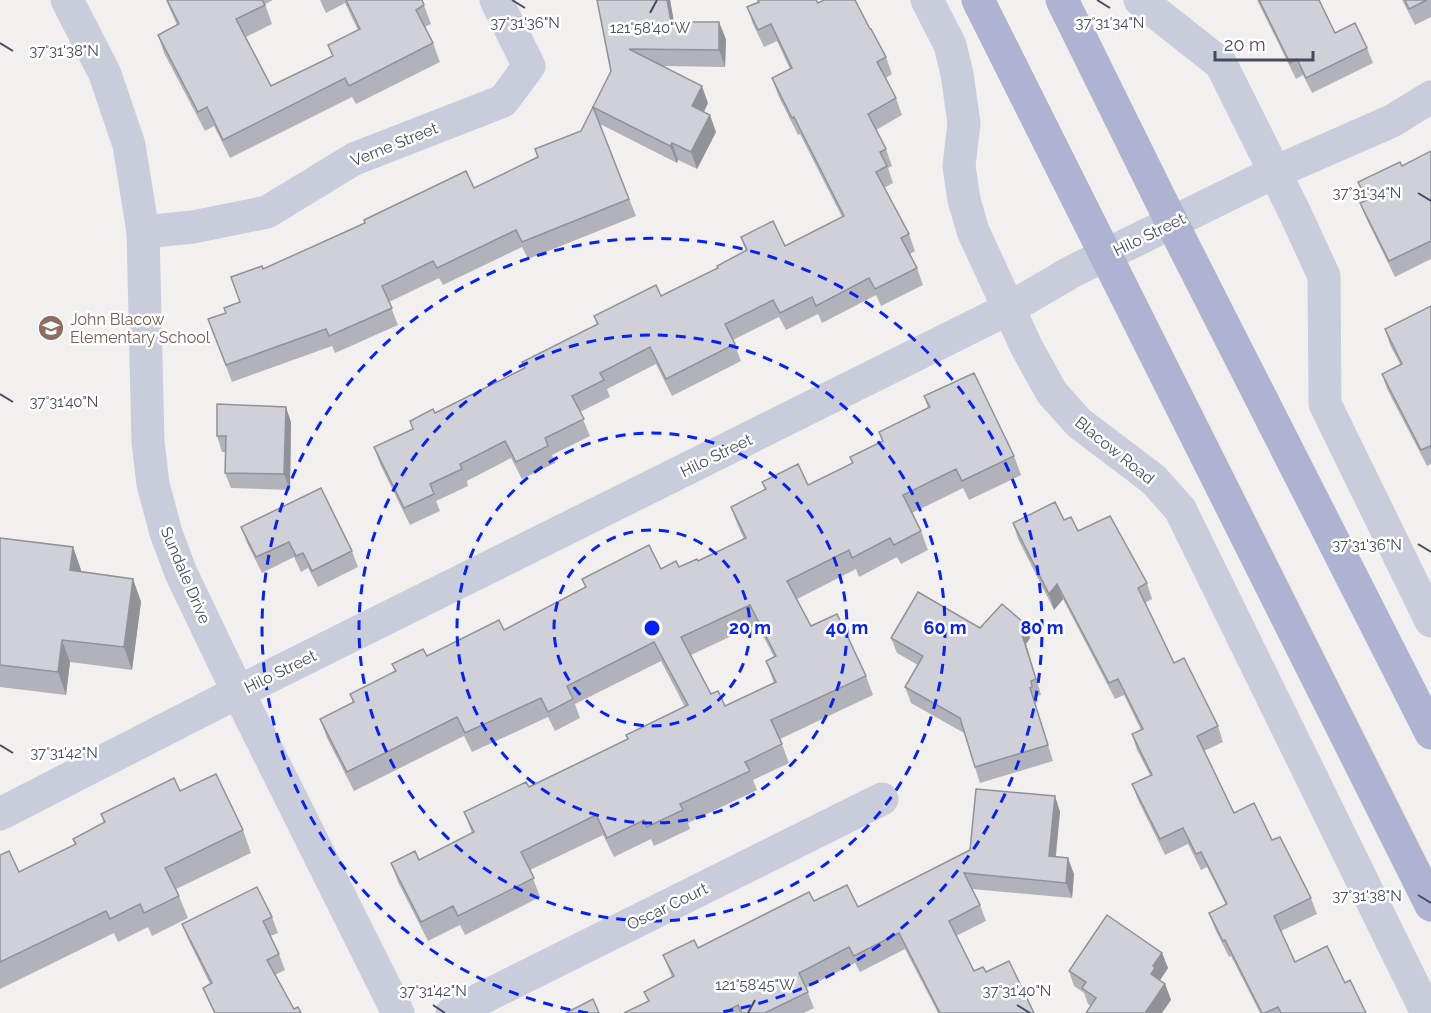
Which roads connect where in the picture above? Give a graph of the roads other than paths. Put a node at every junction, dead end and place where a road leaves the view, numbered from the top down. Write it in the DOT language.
graph roads {
  1 [pos="67,0"];
  2 [pos="496,0"];
  3 [pos="927,0"];
  4 [pos="978,0"];
  5 [pos="1062,0"];
  6 [pos="1140,0"];
  7 [pos="1431,97"];
  8 [pos="1275,172"];
  9 [pos="1172,223"];
  10 [pos="143,232"];
  11 [pos="1105,256"];
  12 [pos="1008,309"];
  13 [pos="1431,621"];
  14 [pos="238,692"];
  15 [pos="1431,733"];
  16 [pos="882,799"];
  17 [pos="0,813"];
  18 [pos="1431,905"];
  19 [pos="398,1013"];
  20 [pos="452,1013"];
  21 [pos="1427,1013"];
  1 -- 10 [label="street, Sundale Drive"];
  2 -- 10 [label="street, Verne Street"];
  3 -- 12 [label="street, Blacow Road"];
  4 -- 11 [label="main road"];
  5 -- 9 [label="main road"];
  6 -- 8 [label="street"];
  7 -- 8 [label="street, Hilo Street"];
  8 -- 9 [label="street, Hilo Street"];
  8 -- 13 [label="street"];
  9 -- 11 [label="street, Hilo Street"];
  9 -- 15 [label="main road"];
  10 -- 14 [label="street, Sundale Drive"];
  11 -- 12 [label="street, Hilo Street"];
  11 -- 18 [label="main road"];
  12 -- 14 [label="street, Hilo Street"];
  12 -- 21 [label="street, Blacow Road"];
  14 -- 17 [label="street, Hilo Street"];
  14 -- 19 [label="street, Sundale Drive"];
  16 -- 20 [label="street, Oscar Court"];
}
